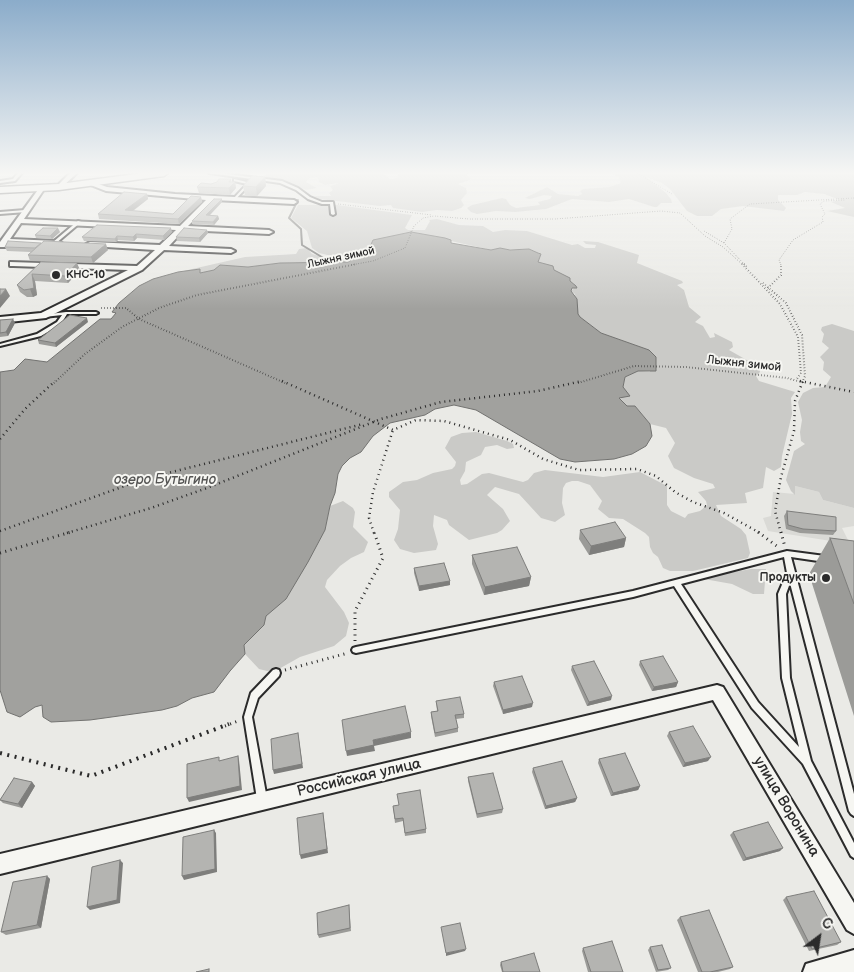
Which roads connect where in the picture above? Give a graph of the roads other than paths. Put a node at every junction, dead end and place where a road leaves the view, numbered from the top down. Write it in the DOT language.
graph roads {
  1 [pos="20,218"];
  2 [pos="191,218"];
  3 [pos="18,221"];
  4 [pos="79,222"];
  5 [pos="181,228"];
  6 [pos="269,232"];
  7 [pos="54,243"];
  8 [pos="64,243"];
  9 [pos="3,244"];
  10 [pos="84,244"];
  11 [pos="163,247"];
  12 [pos="231,251"];
  13 [pos="13,264"];
  14 [pos="139,268"];
  15 [pos="66,313"];
  16 [pos="96,313"];
  17 [pos="43,316"];
  18 [pos="0,320"];
  19 [pos="0,344"];
  20 [pos="787,554"];
  21 [pos="835,560"];
  22 [pos="791,573"];
  23 [pos="677,584"];
  24 [pos="356,650"];
  25 [pos="276,673"];
  26 [pos="717,692"];
  27 [pos="807,762"];
  28 [pos="263,801"];
  29 [pos="854,810"];
  30 [pos="854,853"];
  31 [pos="0,864"];
  32 [pos="854,923"];
  33 [pos="854,961"];
  34 [pos="814,972"];
  1 -- 3 [label="street"];
  2 -- 5 [label="street"];
  3 -- 4 [label="street"];
  3 -- 9 [label="street"];
  4 -- 5 [label="street"];
  4 -- 7 [label="lane"];
  5 -- 6 [label="street"];
  5 -- 11 [label="street"];
  7 -- 8 [label="street"];
  7 -- 9 [label="street"];
  10 -- 11 [label="street"];
  11 -- 12 [label="street"];
  11 -- 14 [label="street"];
  13 -- 14 [label="street"];
  14 -- 17 [label="street"];
  15 -- 16 [label="lane"];
  15 -- 17 [label="lane"];
  15 -- 19 [label="lane"];
  17 -- 18 [label="street"];
  20 -- 21 [label="lane"];
  20 -- 22 [label="lane"];
  20 -- 23 [label="lane"];
  22 -- 27 [label="lane"];
  22 -- 29 [label="lane"];
  23 -- 24 [label="lane"];
  23 -- 27 [label="lane"];
  25 -- 28 [label="lane"];
  26 -- 28 [label="street, Российская улица"];
  26 -- 32 [label="street, улица Воронина"];
  27 -- 30 [label="lane"];
  28 -- 31 [label="street, Российская улица"];
  33 -- 34 [label="street"];
}
